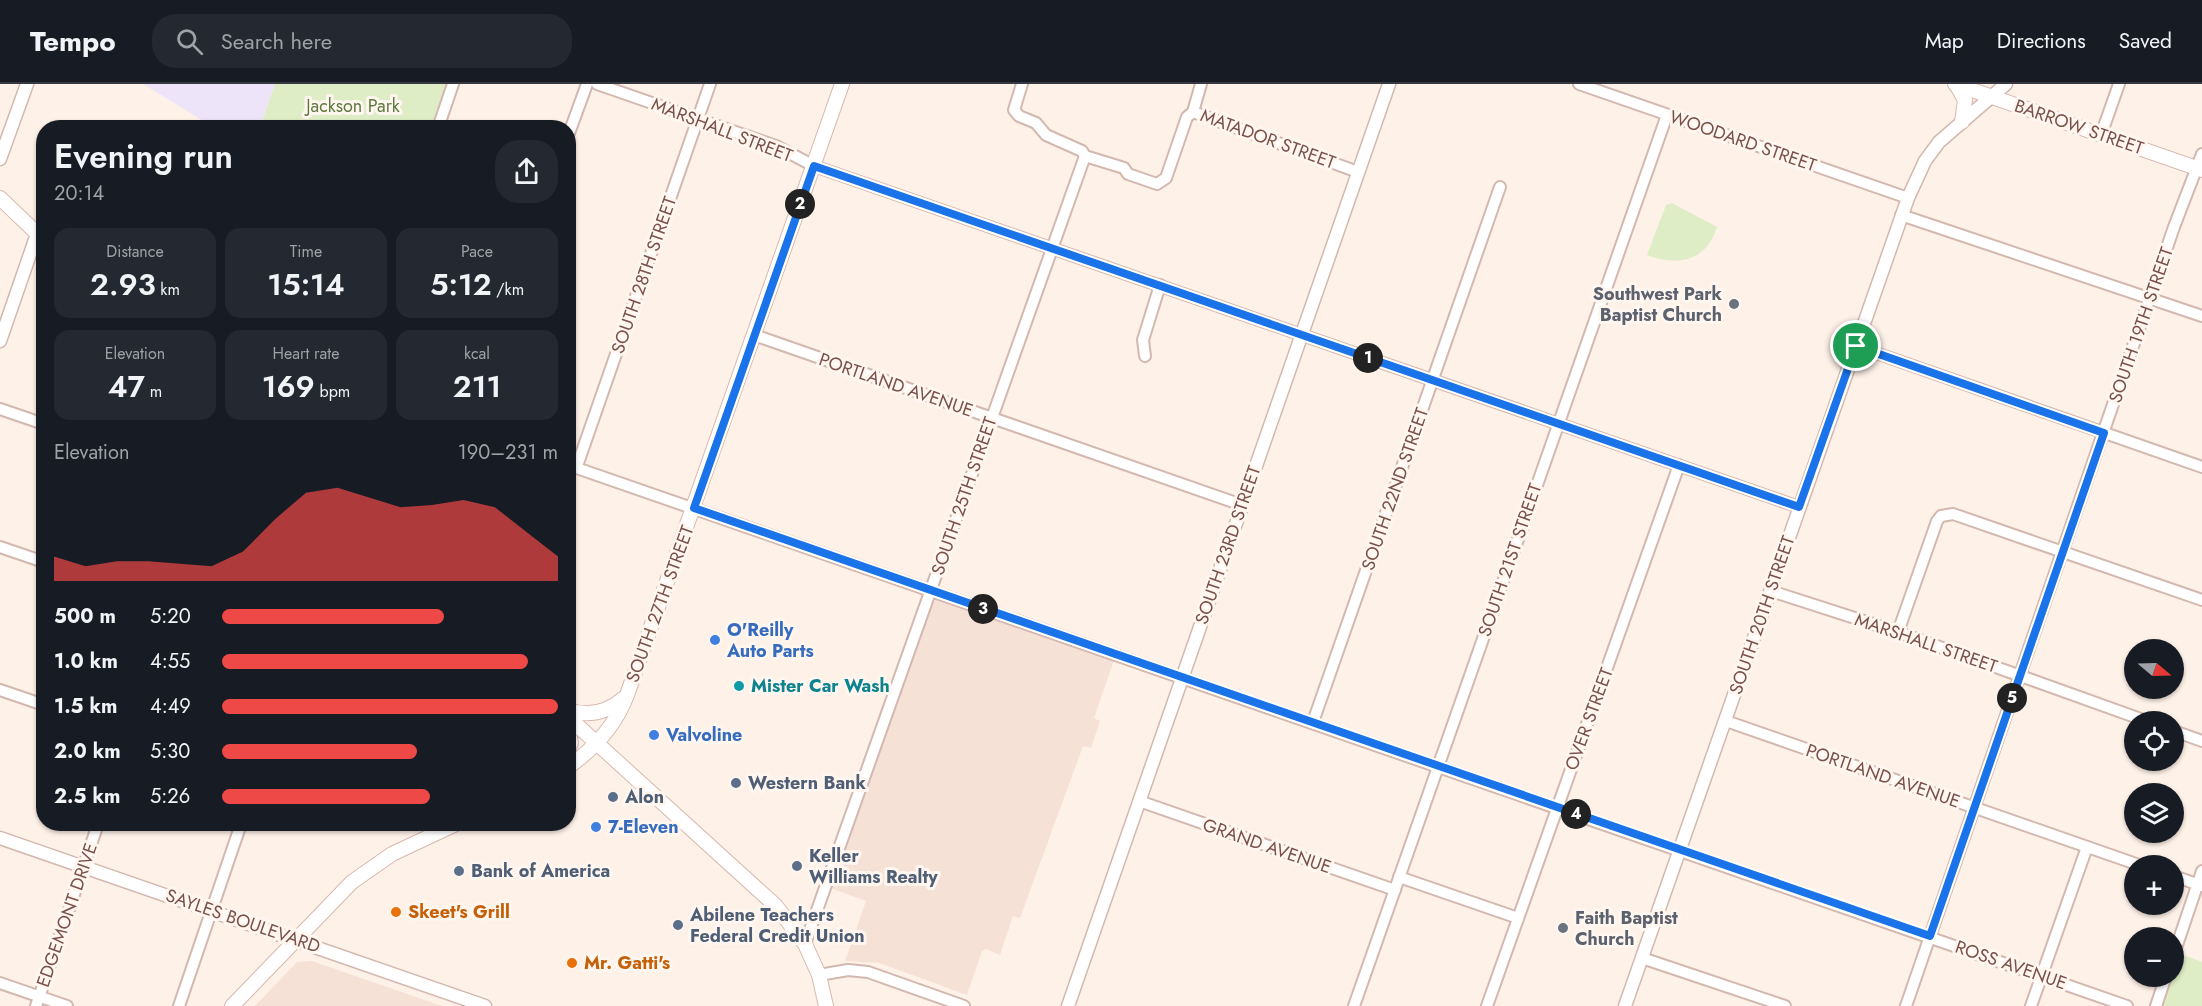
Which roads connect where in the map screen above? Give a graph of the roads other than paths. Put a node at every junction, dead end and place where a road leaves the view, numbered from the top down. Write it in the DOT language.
graph roads {
  1 [pos="27,84"];
  2 [pos="453,84"];
  3 [pos="587,84"];
  4 [pos="597,84"];
  5 [pos="710,84"];
  6 [pos="842,84"];
  7 [pos="1022,84"];
  8 [pos="1201,84"];
  9 [pos="1389,84"];
  10 [pos="1579,84"];
  11 [pos="1955,84"];
  12 [pos="2006,84"];
  13 [pos="2119,84"];
  14 [pos="1993,97"];
  15 [pos="1193,112"];
  16 [pos="1667,115"];
  17 [pos="441,120"];
  18 [pos="574,120"];
  19 [pos="698,120"];
  20 [pos="1962,122"];
  21 [pos="2101,135"];
  22 [pos="2202,154"];
  23 [pos="1085,156"];
  24 [pos="0,159"];
  25 [pos="814,166"];
  26 [pos="2199,169"];
  27 [pos="1358,172"];
  28 [pos="1500,187"];
  29 [pos="0,198"];
  30 [pos="1908,198"];
  31 [pos="1902,215"];
  32 [pos="36,233"];
  33 [pos="36,247"];
  34 [pos="1054,249"];
  35 [pos="1160,285"];
  36 [pos="2150,301"];
  37 [pos="2202,316"];
  38 [pos="754,335"];
  39 [pos="1301,335"];
  40 [pos="0,341"];
  41 [pos="1856,346"];
  42 [pos="1144,356"];
  43 [pos="1433,381"];
  44 [pos="0,409"];
  45 [pos="991,419"];
  46 [pos="36,421"];
  47 [pos="1558,424"];
  48 [pos="2104,433"];
  49 [pos="576,458"];
  50 [pos="1679,465"];
  51 [pos="576,467"];
  52 [pos="2202,467"];
  53 [pos="1242,505"];
  54 [pos="1799,507"];
  55 [pos="694,508"];
  56 [pos="0,547"];
  57 [pos="2063,552"];
  58 [pos="36,558"];
  59 [pos="931,591"];
  60 [pos="1771,591"];
  61 [pos="2202,600"];
  62 [pos="1898,632"];
  63 [pos="2020,675"];
  64 [pos="1182,678"];
  65 [pos="0,690"];
  66 [pos="627,695"];
  67 [pos="36,702"];
  68 [pos="576,711"];
  69 [pos="2124,713"];
  70 [pos="1726,721"];
  71 [pos="1313,722"];
  72 [pos="576,724"];
  73 [pos="2184,734"];
  74 [pos="2202,741"];
  75 [pos="597,743"];
  76 [pos="576,760"];
  77 [pos="1438,767"];
  78 [pos="1139,801"];
  79 [pos="1557,807"];
  80 [pos="1974,808"];
  81 [pos="96,831"];
  82 [pos="239,831"];
  83 [pos="441,831"];
  84 [pos="0,838"];
  85 [pos="2087,847"];
  86 [pos="1681,850"];
  87 [pos="2124,860"];
  88 [pos="84,866"];
  89 [pos="2202,871"];
  90 [pos="1399,877"];
  91 [pos="2184,879"];
  92 [pos="2200,885"];
  93 [pos="1395,890"];
  94 [pos="212,910"];
  95 [pos="1518,918"];
  96 [pos="2184,927"];
  97 [pos="1930,936"];
  98 [pos="297,939"];
  99 [pos="805,944"];
  100 [pos="1641,958"];
  101 [pos="819,975"];
  102 [pos="2043,976"];
  103 [pos="0,983"];
  104 [pos="2162,987"];
  105 [pos="37,1001"];
  106 [pos="1766,1003"];
  107 [pos="1355,1004"];
  108 [pos="957,1005"];
  109 [pos="67,1006"];
  110 [pos="179,1006"];
  111 [pos="232,1006"];
  112 [pos="484,1006"];
  113 [pos="826,1006"];
  114 [pos="1068,1006"];
  115 [pos="1367,1006"];
  116 [pos="1487,1006"];
  117 [pos="1625,1006"];
  118 [pos="1785,1006"];
  119 [pos="1906,1006"];
  120 [pos="2031,1006"];
  121 [pos="2127,1006"];
  122 [pos="2156,1006"];
  1 -- 24 [label="street"];
  2 -- 17 [label="street"];
  3 -- 18 [label="street"];
  4 -- 19 [label="street, MARSHALL STREET"];
  5 -- 19 [label="street, SOUTH 28TH STREET"];
  6 -- 25 [label="main road, SOUTH 27TH STREET"];
  7 -- 23 [label="street"];
  8 -- 15 [label="street"];
  9 -- 27 [label="street, SOUTH 23RD STREET"];
  10 -- 16 [label="street, WOODARD STREET"];
  11 -- 14 [label="main road, BARROW STREET"];
  11 -- 20 [label="main road"];
  12 -- 14 [label="street, SOUTH 20TH STREET"];
  13 -- 21 [label="street"];
  14 -- 20 [label="street, SOUTH 20TH STREET"];
  14 -- 21 [label="main road, BARROW STREET"];
  15 -- 23 [label="street, MATADOR STREET"];
  15 -- 27 [label="street, MATADOR STREET"];
  16 -- 30 [label="street, WOODARD STREET"];
  16 -- 47 [label="street, SOUTH 21ST STREET"];
  19 -- 25 [label="street, MARSHALL STREET"];
  19 -- 49 [label="street, SOUTH 28TH STREET"];
  20 -- 30 [label="street, SOUTH 20TH STREET"];
  21 -- 26 [label="main road, BARROW STREET"];
  22 -- 26 [label="street, SOUTH 19TH STREET"];
  23 -- 34 [label="street, SOUTH 25TH STREET"];
  25 -- 34 [label="street, MARSHALL STREET"];
  25 -- 38 [label="main road, SOUTH 27TH STREET"];
  26 -- 36 [label="street, SOUTH 19TH STREET"];
  27 -- 39 [label="street, SOUTH 23RD STREET"];
  28 -- 43 [label="street, SOUTH 22ND STREET"];
  29 -- 32 [label="main road"];
  30 -- 31 [label="street, SOUTH 20TH STREET"];
  31 -- 36 [label="street"];
  31 -- 41 [label="street, SOUTH 20TH STREET"];
  33 -- 40 [label="street"];
  34 -- 35 [label="street, MARSHALL STREET"];
  34 -- 45 [label="street, SOUTH 25TH STREET"];
  35 -- 39 [label="street, MARSHALL STREET"];
  35 -- 42 [label="street"];
  36 -- 37 [label="street"];
  36 -- 48 [label="street, SOUTH 19TH STREET"];
  38 -- 45 [label="street, PORTLAND AVENUE"];
  38 -- 55 [label="main road, SOUTH 27TH STREET"];
  39 -- 43 [label="street, MARSHALL STREET"];
  39 -- 53 [label="street, SOUTH 23RD STREET"];
  41 -- 48 [label="street"];
  41 -- 54 [label="street, SOUTH 20TH STREET"];
  43 -- 47 [label="street, MARSHALL STREET"];
  43 -- 71 [label="street, SOUTH 22ND STREET"];
  44 -- 46 [label="street"];
  45 -- 53 [label="street, PORTLAND AVENUE"];
  45 -- 59 [label="street, SOUTH 25TH STREET"];
  47 -- 50 [label="street, MARSHALL STREET"];
  47 -- 77 [label="street, SOUTH 21ST STREET"];
  48 -- 52 [label="street"];
  48 -- 57 [label="street, SOUTH 19TH STREET"];
  50 -- 54 [label="street, MARSHALL STREET"];
  50 -- 79 [label="street, OVER STREET"];
  51 -- 55 [label="street, ROSS AVENUE"];
  53 -- 64 [label="street, SOUTH 23RD STREET"];
  54 -- 60 [label="street, SOUTH 20TH STREET"];
  55 -- 59 [label="street, ROSS AVENUE"];
  55 -- 66 [label="main road, SOUTH 27TH STREET"];
  56 -- 58 [label="street"];
  57 -- 61 [label="street"];
  57 -- 62 [label="street"];
  57 -- 63 [label="street, SOUTH 19TH STREET"];
  59 -- 64 [label="street, ROSS AVENUE"];
  59 -- 99 [label="street, SOUTH 25TH STREET"];
  60 -- 62 [label="street, MARSHALL STREET"];
  60 -- 70 [label="street, SOUTH 20TH STREET"];
  62 -- 63 [label="street, MARSHALL STREET"];
  63 -- 69 [label="street, MARSHALL STREET"];
  63 -- 80 [label="street, SOUTH 19TH STREET"];
  64 -- 71 [label="street, ROSS AVENUE"];
  64 -- 78 [label="street, SOUTH 23RD STREET"];
  65 -- 67 [label="street"];
  66 -- 68 [label="main road"];
  66 -- 75 [label="main road, SOUTH 27TH STREET"];
  70 -- 80 [label="street, PORTLAND AVENUE"];
  70 -- 86 [label="street, SOUTH 20TH STREET"];
  71 -- 77 [label="street, ROSS AVENUE"];
  72 -- 75 [label="main road"];
  73 -- 74 [label="street"];
  75 -- 76 [label="main road, SOUTH 27TH STREET"];
  75 -- 99 [label="main road"];
  77 -- 79 [label="street, ROSS AVENUE"];
  77 -- 90 [label="street, SOUTH 21ST STREET"];
  78 -- 93 [label="street, GRAND AVENUE"];
  78 -- 114 [label="street, SOUTH 23RD STREET"];
  79 -- 86 [label="street, ROSS AVENUE"];
  79 -- 95 [label="street, OVER STREET"];
  80 -- 85 [label="street, PORTLAND AVENUE"];
  80 -- 97 [label="street, SOUTH 19TH STREET"];
  81 -- 88 [label="street, EDGEMONT DRIVE"];
  82 -- 94 [label="street"];
  83 -- 98 [label="main road"];
  84 -- 88 [label="street, SAYLES BOULEVARD"];
  85 -- 87 [label="street, PORTLAND AVENUE"];
  85 -- 102 [label="street"];
  86 -- 97 [label="street, ROSS AVENUE"];
  86 -- 100 [label="street, SOUTH 20TH STREET"];
  88 -- 94 [label="street, SAYLES BOULEVARD"];
  88 -- 105 [label="street, EDGEMONT DRIVE"];
  89 -- 92 [label="street"];
  90 -- 93 [label="street, SOUTH 21ST STREET"];
  90 -- 95 [label="street"];
  91 -- 92 [label="street"];
  92 -- 96 [label="street"];
  93 -- 107 [label="street, SOUTH 21ST STREET"];
  94 -- 98 [label="street, SAYLES BOULEVARD"];
  94 -- 110 [label="street"];
  95 -- 116 [label="street, OVER STREET"];
  97 -- 102 [label="street, ROSS AVENUE"];
  97 -- 119 [label="street, SOUTH 19TH STREET"];
  98 -- 111 [label="main road"];
  98 -- 112 [label="street, SAYLES BOULEVARD"];
  99 -- 101 [label="main road"];
  100 -- 106 [label="street"];
  100 -- 117 [label="street, SOUTH 20TH STREET"];
  101 -- 108 [label="street"];
  101 -- 113 [label="main road"];
  102 -- 120 [label="street"];
  102 -- 121 [label="street, ROSS AVENUE"];
  103 -- 105 [label="street"];
  104 -- 122 [label="street"];
  105 -- 109 [label="street"];
  106 -- 118 [label="street"];
  107 -- 115 [label="street"];
}
